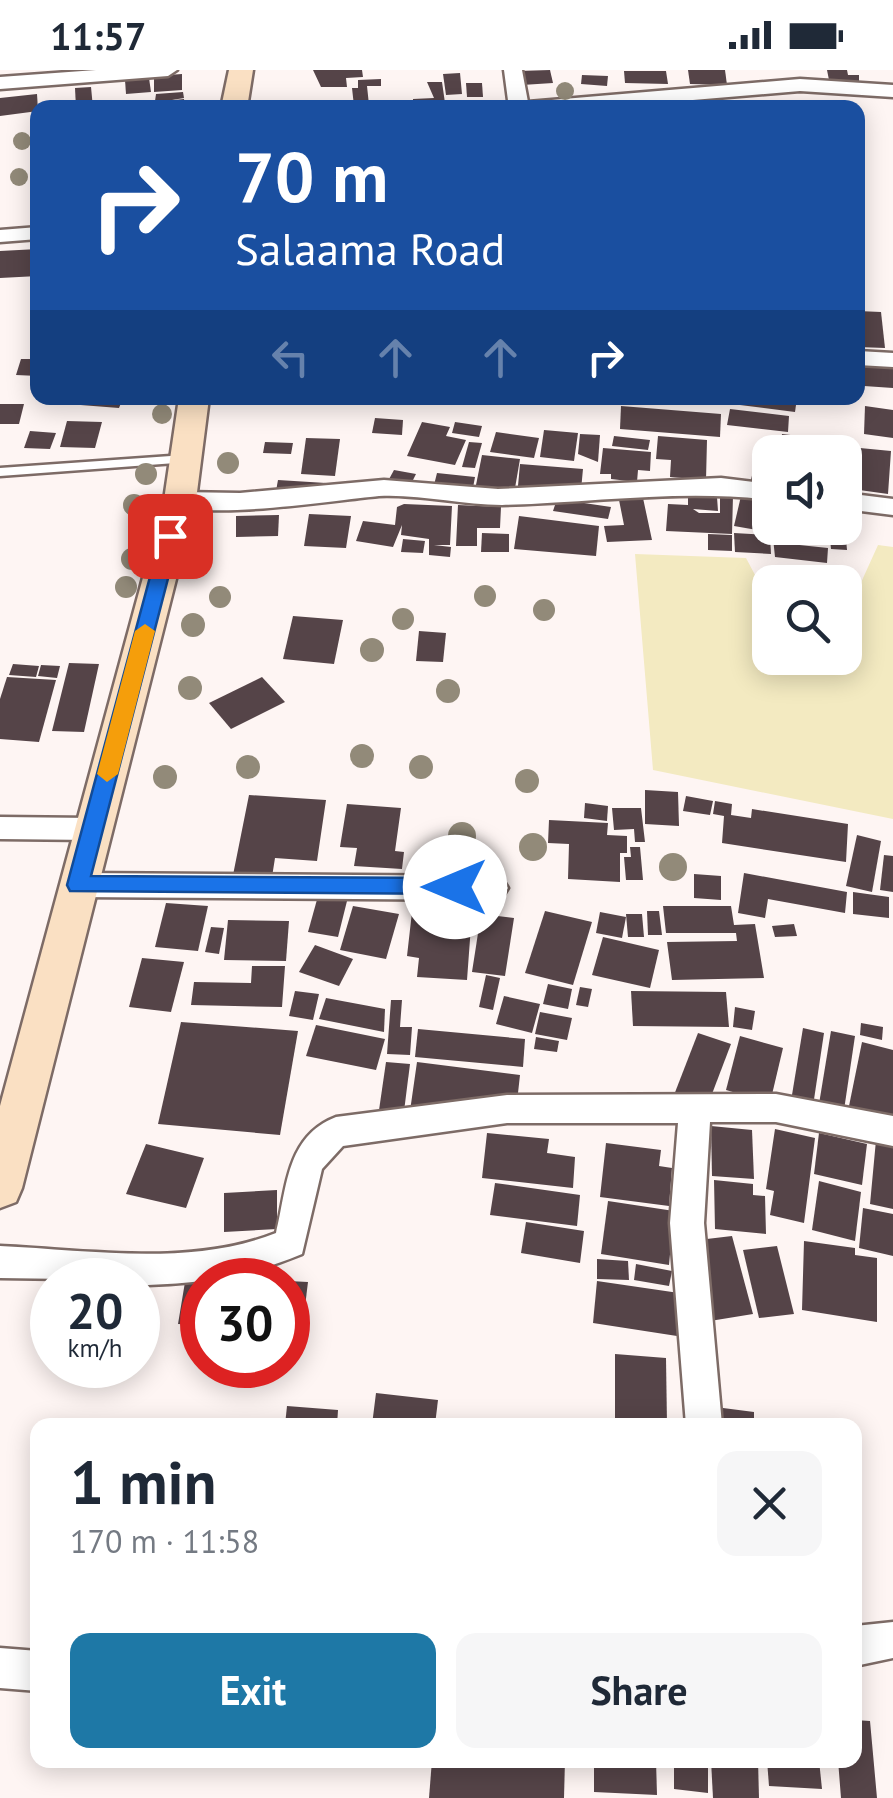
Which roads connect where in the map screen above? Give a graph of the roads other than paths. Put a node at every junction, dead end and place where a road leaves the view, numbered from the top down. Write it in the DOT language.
graph roads {
  1 [pos="168,70"];
  2 [pos="241,70"];
  3 [pos="513,70"];
  4 [pos="0,83"];
  5 [pos="893,92"];
  6 [pos="235,100"];
  7 [pos="519,100"];
  8 [pos="618,100"];
  9 [pos="30,234"];
  10 [pos="0,236"];
  11 [pos="865,358"];
  12 [pos="893,360"];
  13 [pos="193,405"];
  14 [pos="185,459"];
  15 [pos="0,472"];
  16 [pos="752,490"];
  17 [pos="180,500"];
  18 [pos="862,503"];
  19 [pos="893,507"];
  20 [pos="0,828"];
  21 [pos="92,829"];
  22 [pos="78,885"];
  23 [pos="492,888"];
  24 [pos="695,1108"];
  25 [pos="893,1131"];
  26 [pos="0,1188"];
  27 [pos="0,1262"];
  28 [pos="703,1418"];
  29 [pos="0,1668"];
  30 [pos="30,1670"];
  1 -- 4 [label="street"];
  2 -- 6 [label="main road"];
  3 -- 7 [label="street"];
  5 -- 8 [label="street"];
  9 -- 10 [label="street"];
  11 -- 12 [label="street"];
  13 -- 14 [label="main road"];
  14 -- 15 [label="lane"];
  14 -- 17 [label="main road"];
  16 -- 17 [label="street"];
  17 -- 21 [label="main road"];
  18 -- 19 [label="street"];
  20 -- 21 [label="street"];
  21 -- 22 [label="main road"];
  22 -- 23 [label="street"];
  22 -- 26 [label="main road"];
  24 -- 25 [label="street"];
  24 -- 27 [label="street"];
  24 -- 28 [label="street"];
  29 -- 30 [label="street"];
}
